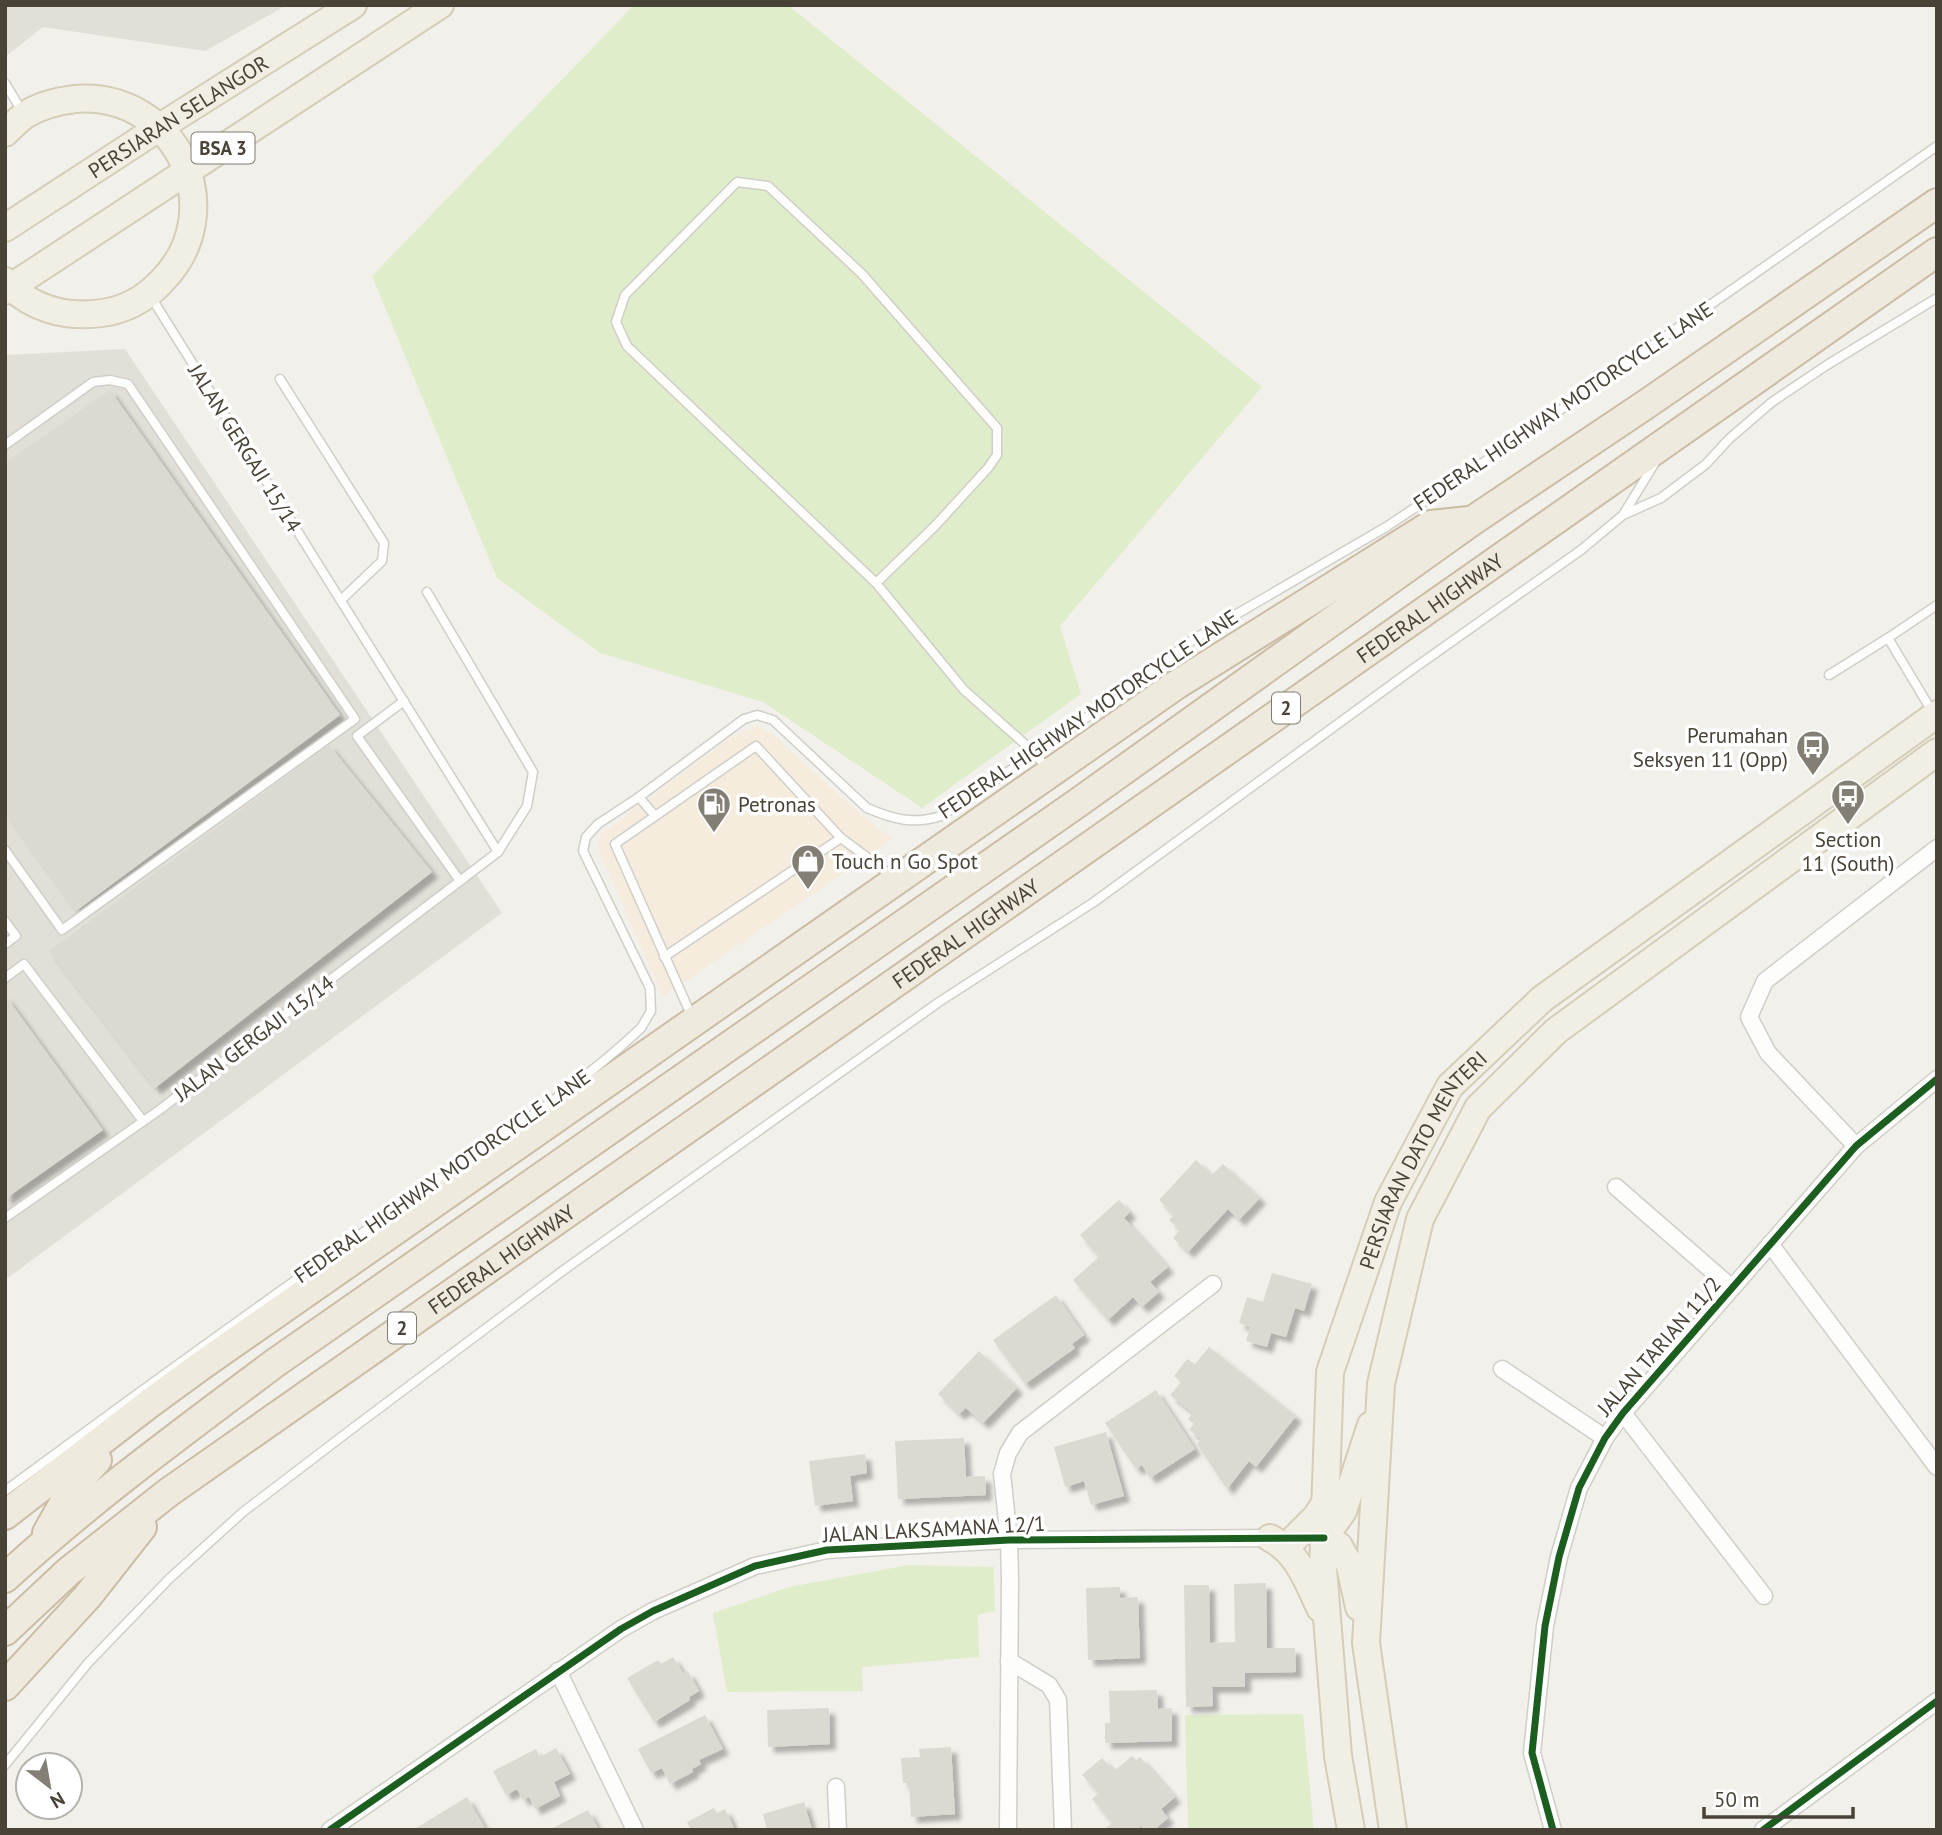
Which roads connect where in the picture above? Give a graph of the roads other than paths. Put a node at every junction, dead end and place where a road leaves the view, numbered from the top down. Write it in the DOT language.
graph roads {
  1 [pos="353,5"];
  2 [pos="440,5"];
  3 [pos="5,83"];
  4 [pos="25,115"];
  5 [pos="160,127"];
  6 [pos="5,133"];
  7 [pos="1937,146"];
  8 [pos="188,171"];
  9 [pos="1937,203"];
  10 [pos="5,228"];
  11 [pos="1937,252"];
  12 [pos="7,286"];
  13 [pos="149,295"];
  14 [pos="1937,298"];
  15 [pos="280,379"];
  16 [pos="1670,438"];
  17 [pos="5,445"];
  18 [pos="1623,516"];
  19 [pos="1472,521"];
  20 [pos="876,583"];
  21 [pos="427,592"];
  22 [pos="341,600"];
  23 [pos="1937,606"];
  24 [pos="1888,638"];
  25 [pos="1829,675"];
  26 [pos="404,701"];
  27 [pos="1936,715"];
  28 [pos="1937,752"];
  29 [pos="1042,763"];
  30 [pos="639,797"];
  31 [pos="655,816"];
  32 [pos="841,838"];
  33 [pos="1937,848"];
  34 [pos="5,850"];
  35 [pos="498,852"];
  36 [pos="897,879"];
  37 [pos="460,881"];
  38 [pos="5,920"];
  39 [pos="5,944"];
  40 [pos="664,957"];
  41 [pos="5,978"];
  42 [pos="694,1023"];
  43 [pos="1934,1086"];
  44 [pos="143,1121"];
  45 [pos="1856,1146"];
  46 [pos="1616,1186"];
  47 [pos="5,1218"];
  48 [pos="1770,1244"];
  49 [pos="1213,1284"];
  50 [pos="1732,1288"];
  51 [pos="1502,1369"];
  52 [pos="1380,1398"];
  53 [pos="150,1403"];
  54 [pos="1623,1413"];
  55 [pos="1605,1438"];
  56 [pos="1937,1467"];
  57 [pos="5,1492"];
  58 [pos="169,1492"];
  59 [pos="1325,1503"];
  60 [pos="5,1516"];
  61 [pos="1282,1538"];
  62 [pos="1324,1538"];
  63 [pos="1009,1540"];
  64 [pos="41,1545"];
  65 [pos="5,1578"];
  66 [pos="1764,1596"];
  67 [pos="1327,1622"];
  68 [pos="5,1631"];
  69 [pos="1366,1643"];
  70 [pos="1009,1661"];
  71 [pos="558,1671"];
  72 [pos="5,1686"];
  73 [pos="1937,1701"];
  74 [pos="5,1765"];
  75 [pos="836,1787"];
  76 [pos="341,1827"];
  77 [pos="635,1830"];
  78 [pos="838,1830"];
  79 [pos="1008,1830"];
  80 [pos="1063,1830"];
  81 [pos="1351,1830"];
  82 [pos="1393,1830"];
  83 [pos="1553,1830"];
  84 [pos="1763,1830"];
  1 -- 5 [label="main road, PERSIARAN SELANGOR / BSA 3"];
  2 -- 8 [label="main road, BSA 3"];
  3 -- 4 [label="lane"];
  4 -- 5 [label="main road"];
  4 -- 6 [label="main road"];
  5 -- 8 [label="main road"];
  5 -- 10 [label="main road, PERSIARAN SELANGOR / BSA 3"];
  7 -- 29 [label="lane, FEDERAL HIGHWAY MOTORCYCLE LANE"];
  8 -- 12 [label="main road, BSA 3"];
  8 -- 13 [label="main road"];
  9 -- 19 [label="highway, FEDERAL HIGHWAY / 2"];
  11 -- 16 [label="highway, FEDERAL HIGHWAY / 2"];
  12 -- 13 [label="main road"];
  13 -- 22 [label="lane, JALAN GERGAJI 15/14"];
  14 -- 18 [label="lane"];
  15 -- 22 [label="lane"];
  16 -- 18 [label="lane"];
  16 -- 58 [label="highway, FEDERAL HIGHWAY / 2"];
  17 -- 34 [label="lane"];
  18 -- 74 [label="lane"];
  19 -- 29 [label="highway"];
  19 -- 64 [label="highway, FEDERAL HIGHWAY / 2"];
  20 -- 20 [label="lane"];
  20 -- 29 [label="lane"];
  21 -- 35 [label="lane, JALAN GERGAJI 15/14"];
  22 -- 26 [label="lane, JALAN GERGAJI 15/14"];
  23 -- 24 [label="lane"];
  24 -- 25 [label="lane"];
  24 -- 27 [label="lane"];
  26 -- 35 [label="lane, JALAN GERGAJI 15/14"];
  26 -- 37 [label="lane"];
  27 -- 59 [label="main road, PERSIARAN DATO MENTERI"];
  28 -- 52 [label="main road, PERSIARAN DATO MENTERI"];
  29 -- 30 [label="lane, FEDERAL HIGHWAY MOTORCYCLE LANE"];
  29 -- 36 [label="highway"];
  30 -- 31 [label="lane"];
  30 -- 57 [label="lane, FEDERAL HIGHWAY MOTORCYCLE LANE"];
  31 -- 32 [label="lane"];
  31 -- 40 [label="lane"];
  32 -- 36 [label="lane"];
  32 -- 40 [label="lane"];
  33 -- 45 [label="street"];
  35 -- 37 [label="lane, JALAN GERGAJI 15/14"];
  36 -- 42 [label="highway"];
  37 -- 44 [label="lane, JALAN GERGAJI 15/14"];
  38 -- 39 [label="lane"];
  40 -- 42 [label="lane"];
  41 -- 44 [label="lane"];
  42 -- 53 [label="highway"];
  43 -- 45 [label="street, JALAN TARIAN 11/2"];
  44 -- 47 [label="lane, JALAN GERGAJI 15/14"];
  45 -- 48 [label="street, JALAN TARIAN 11/2"];
  46 -- 50 [label="street"];
  48 -- 50 [label="street, JALAN TARIAN 11/2"];
  48 -- 56 [label="street"];
  49 -- 63 [label="street"];
  50 -- 54 [label="street, JALAN TARIAN 11/2"];
  51 -- 55 [label="street"];
  52 -- 62 [label="main road"];
  52 -- 69 [label="main road, PERSIARAN DATO MENTERI"];
  53 -- 60 [label="highway"];
  53 -- 64 [label="highway"];
  54 -- 55 [label="street, JALAN TARIAN 11/2"];
  54 -- 66 [label="street"];
  55 -- 83 [label="street, JALAN TARIAN 11/2"];
  58 -- 68 [label="highway, FEDERAL HIGHWAY / 2"];
  58 -- 72 [label="highway"];
  59 -- 61 [label="main road"];
  59 -- 62 [label="main road, PERSIARAN DATO MENTERI"];
  61 -- 62 [label="street, JALAN LAKSAMANA 12/1"];
  61 -- 63 [label="street, JALAN LAKSAMANA 12/1"];
  61 -- 67 [label="main road"];
  62 -- 67 [label="main road, PERSIARAN DATO MENTERI"];
  62 -- 69 [label="main road"];
  63 -- 70 [label="street, JALAN LAKSAMANA 12/1"];
  63 -- 71 [label="street, JALAN LAKSAMANA 12/1"];
  64 -- 65 [label="highway, FEDERAL HIGHWAY / 2"];
  67 -- 81 [label="main road, PERSIARAN DATO MENTERI"];
  69 -- 82 [label="main road, PERSIARAN DATO MENTERI"];
  70 -- 79 [label="street, JALAN LAKSAMANA 12/1"];
  70 -- 80 [label="street"];
  71 -- 76 [label="street, JALAN LAKSAMANA 12/1"];
  71 -- 77 [label="street"];
  73 -- 84 [label="street"];
  75 -- 78 [label="street"];
}
